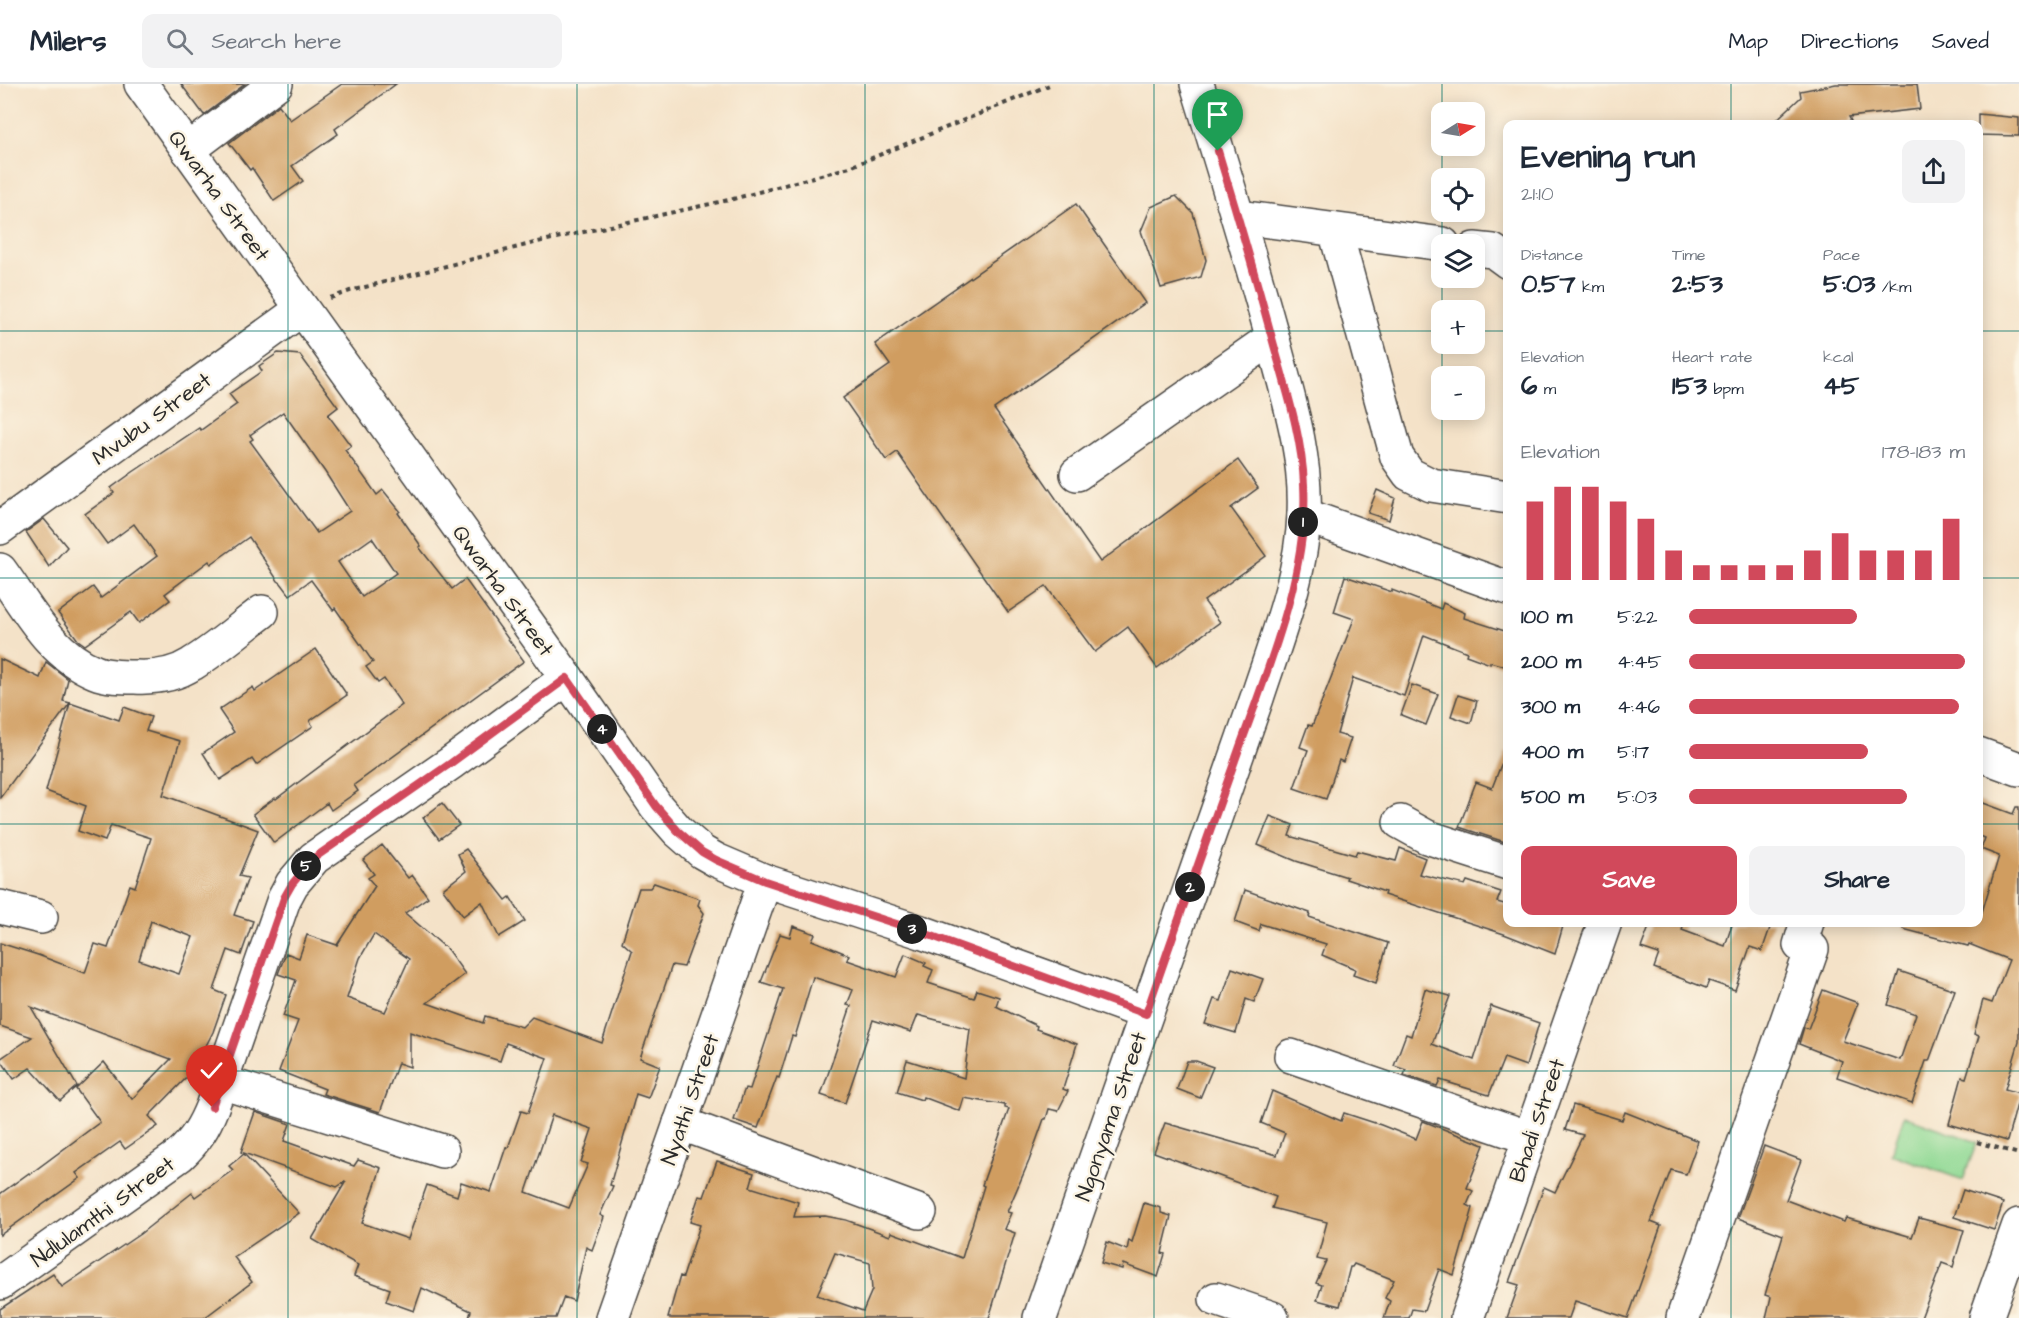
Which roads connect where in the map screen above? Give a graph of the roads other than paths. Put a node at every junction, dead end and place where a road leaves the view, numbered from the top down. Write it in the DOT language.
graph roads {
  1 [pos="141,84"];
  2 [pos="276,84"];
  3 [pos="1197,84"];
  4 [pos="188,150"];
  5 [pos="1239,217"];
  6 [pos="1335,230"];
  7 [pos="1431,242"];
  8 [pos="1485,250"];
  9 [pos="1503,258"];
  10 [pos="302,309"];
  11 [pos="1272,338"];
  12 [pos="1077,474"];
  13 [pos="1503,496"];
  14 [pos="1304,515"];
  15 [pos="0,528"];
  16 [pos="0,570"];
  17 [pos="1503,586"];
  18 [pos="262,612"];
  19 [pos="567,678"];
  20 [pos="1983,756"];
  21 [pos="2019,769"];
  22 [pos="1400,822"];
  23 [pos="1503,861"];
  24 [pos="765,881"];
  25 [pos="0,907"];
  26 [pos="41,917"];
  27 [pos="1603,927"];
  28 [pos="1805,927"];
  29 [pos="1146,1014"];
  30 [pos="1291,1056"];
  31 [pos="221,1082"];
  32 [pos="680,1123"];
  33 [pos="1530,1138"];
  34 [pos="442,1151"];
  35 [pos="920,1212"];
  36 [pos="2019,1225"];
  37 [pos="0,1283"];
  38 [pos="1216,1299"];
  39 [pos="612,1318"];
  40 [pos="1040,1318"];
  41 [pos="1272,1318"];
  42 [pos="1467,1318"];
  43 [pos="1683,1318"];
  44 [pos="1986,1318"];
  1 -- 4 [label="street, Qwarha Street"];
  2 -- 4 [label="street"];
  3 -- 5 [label="street, Ngonyama Street"];
  4 -- 10 [label="street, Qwarha Street"];
  5 -- 6 [label="street"];
  5 -- 11 [label="street, Ngonyama Street"];
  6 -- 7 [label="street"];
  6 -- 13 [label="street"];
  8 -- 9 [label="street"];
  10 -- 15 [label="street, Mvubu Street"];
  10 -- 19 [label="street, Qwarha Street"];
  11 -- 12 [label="street"];
  11 -- 14 [label="street, Ngonyama Street"];
  14 -- 17 [label="street"];
  14 -- 29 [label="street, Ngonyama Street"];
  16 -- 18 [label="street"];
  19 -- 24 [label="street, Qwarha Street"];
  19 -- 31 [label="street, Ndlulamthi Street"];
  20 -- 21 [label="street"];
  22 -- 23 [label="street"];
  24 -- 29 [label="street, Qwarha Street"];
  24 -- 32 [label="street, Nyathi Street"];
  25 -- 26 [label="street"];
  27 -- 33 [label="street, Bhadi Street"];
  28 -- 43 [label="street"];
  29 -- 40 [label="street, Ngonyama Street"];
  30 -- 33 [label="street"];
  31 -- 34 [label="street"];
  31 -- 37 [label="street, Ndlulamthi Street"];
  32 -- 35 [label="street"];
  32 -- 39 [label="street, Nyathi Street"];
  33 -- 42 [label="street, Bhadi Street"];
  36 -- 44 [label="street"];
  38 -- 41 [label="street"];
}
